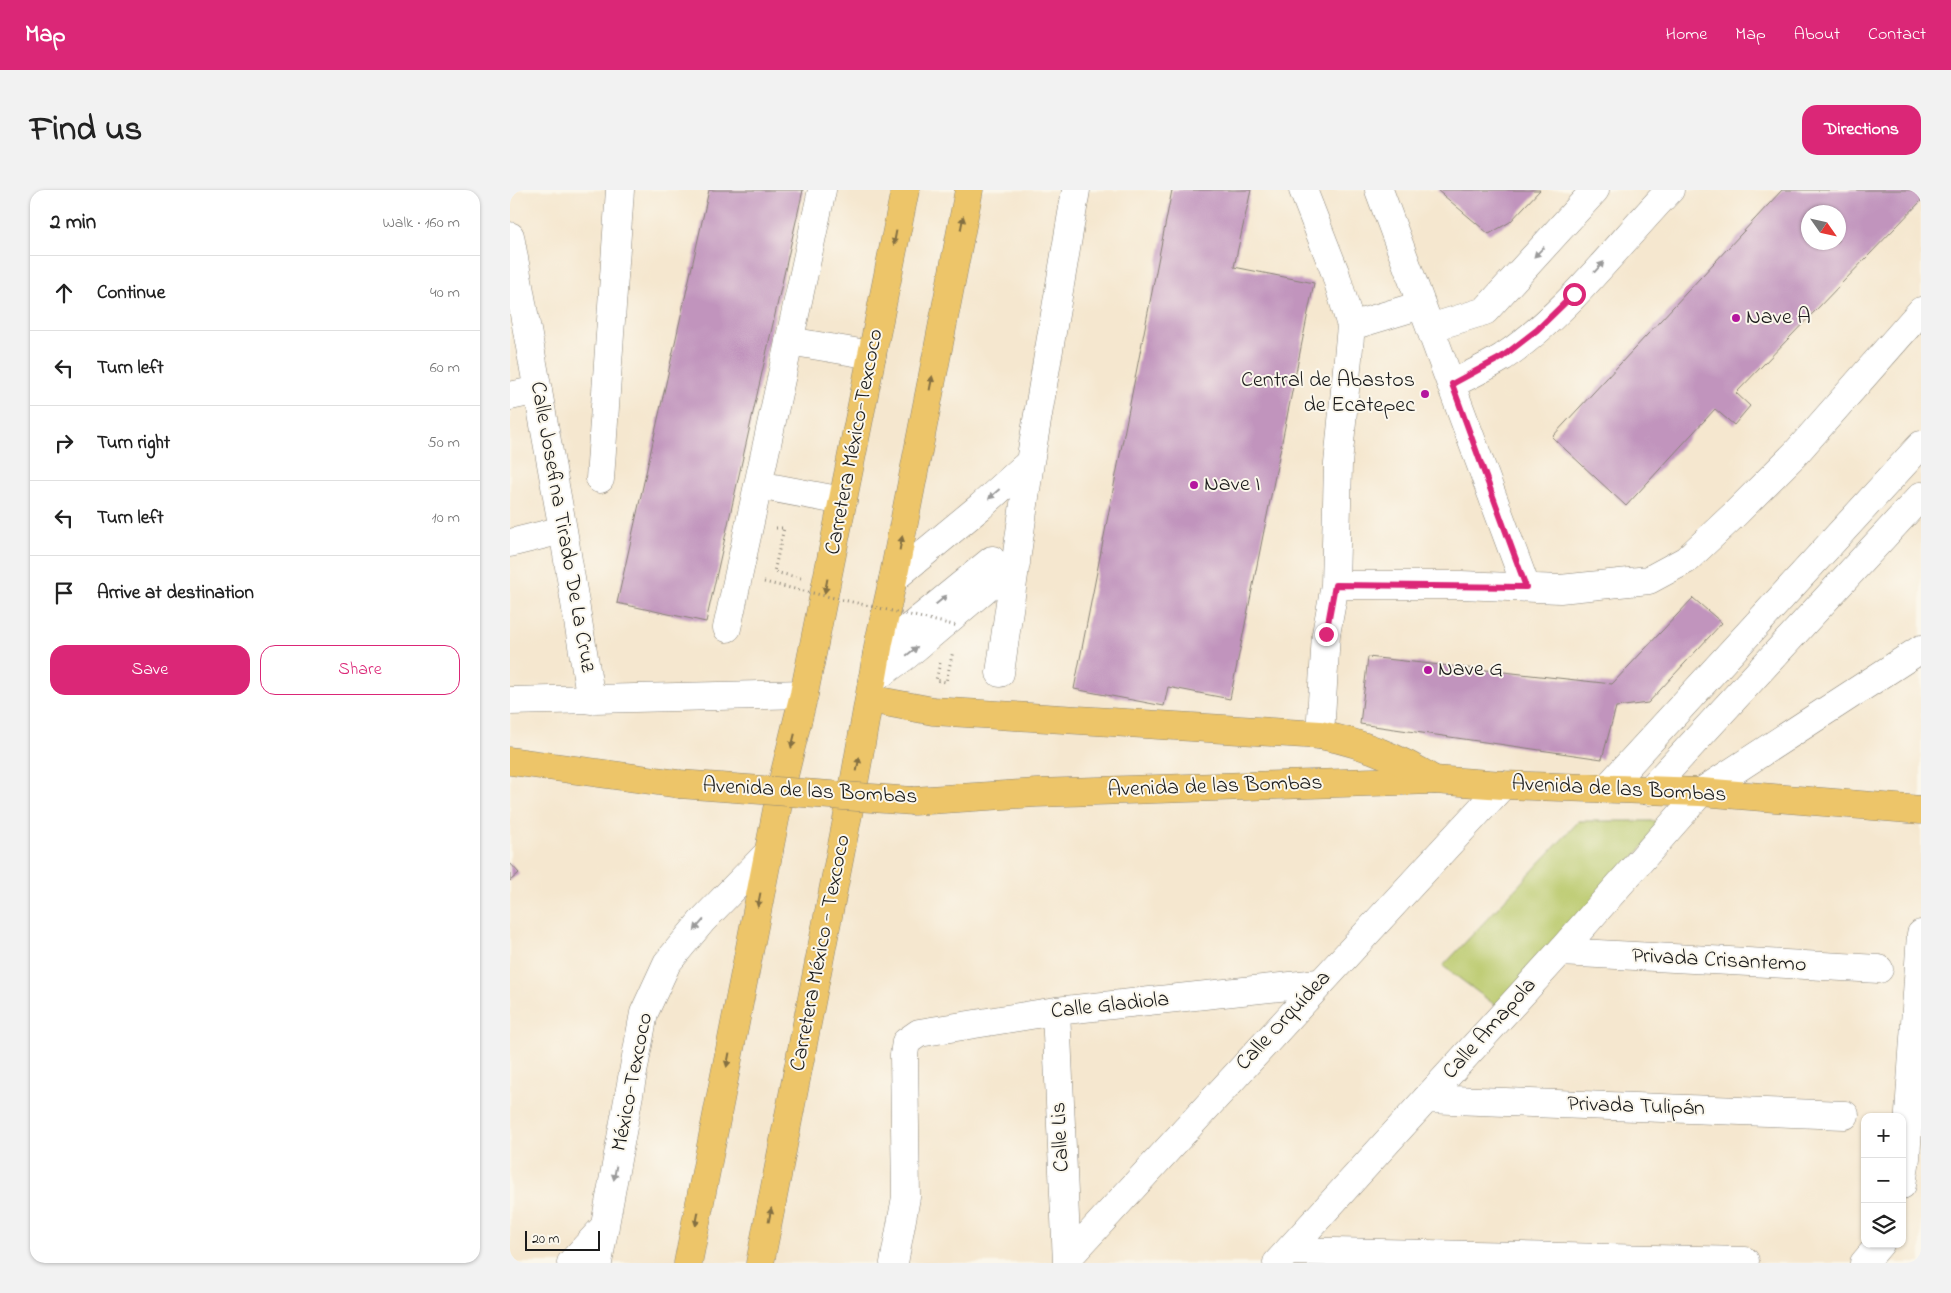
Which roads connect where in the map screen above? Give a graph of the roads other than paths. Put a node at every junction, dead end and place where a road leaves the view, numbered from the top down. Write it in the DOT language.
graph roads {
  1 [pos="620,190"];
  2 [pos="822,190"];
  3 [pos="905,190"];
  4 [pos="969,190"];
  5 [pos="1076,190"];
  6 [pos="1303,190"];
  7 [pos="1379,190"];
  8 [pos="1595,190"];
  9 [pos="1670,190"];
  10 [pos="510,241"];
  11 [pos="1921,311"];
  12 [pos="1426,317"];
  13 [pos="1351,326"];
  14 [pos="789,341"];
  15 [pos="872,355"];
  16 [pos="1452,384"];
  17 [pos="538,390"];
  18 [pos="510,396"];
  19 [pos="1921,445"];
  20 [pos="1030,462"];
  21 [pos="600,479"];
  22 [pos="758,485"];
  23 [pos="1921,496"];
  24 [pos="843,501"];
  25 [pos="563,530"];
  26 [pos="510,543"];
  27 [pos="1018,551"];
  28 [pos="893,579"];
  29 [pos="1335,585"];
  30 [pos="1526,587"];
  31 [pos="727,628"];
  32 [pos="1921,649"];
  33 [pos="874,668"];
  34 [pos="1000,673"];
  35 [pos="804,694"];
  36 [pos="591,700"];
  37 [pos="510,701"];
  38 [pos="1320,735"];
  39 [pos="510,761"];
  40 [pos="1434,780"];
  41 [pos="1503,785"];
  42 [pos="1606,789"];
  43 [pos="1649,791"];
  44 [pos="1701,792"];
  45 [pos="1921,810"];
  46 [pos="768,852"];
  47 [pos="1921,934"];
  48 [pos="1560,952"];
  49 [pos="1879,969"];
  50 [pos="1920,972"];
  51 [pos="1318,984"];
  52 [pos="1056,1011"];
  53 [pos="1426,1099"];
  54 [pos="1845,1116"];
  55 [pos="1906,1158"];
  56 [pos="1921,1184"];
  57 [pos="605,1226"];
  58 [pos="1877,1248"];
  59 [pos="1282,1257"];
  60 [pos="1067,1261"];
  61 [pos="1745,1261"];
  62 [pos="571,1263"];
  63 [pos="598,1263"];
  64 [pos="688,1263"];
  65 [pos="760,1263"];
  66 [pos="894,1263"];
  67 [pos="1864,1263"];
  1 -- 21 [label="street"];
  2 -- 14 [label="street"];
  3 -- 15 [label="main road, Carretera México-Texcoco, one-way"];
  28 -- 4 [label="main road, one-way"];
  5 -- 20 [label="street"];
  6 -- 13 [label="street"];
  7 -- 12 [label="street"];
  8 -- 12 [label="street, one-way"];
  16 -- 9 [label="street, one-way"];
  10 -- 17 [label="street, Calle Josefina Tirado De La Cruz"];
  11 -- 30 [label="street"];
  12 -- 13 [label="street"];
  12 -- 16 [label="street"];
  13 -- 29 [label="street"];
  14 -- 15 [label="street"];
  14 -- 22 [label="street"];
  15 -- 24 [label="main road, Carretera México-Texcoco"];
  16 -- 30 [label="street"];
  17 -- 18 [label="street"];
  17 -- 25 [label="street, Calle Josefina Tirado De La Cruz"];
  19 -- 42 [label="street"];
  20 -- 27 [label="street"];
  20 -- 28 [label="street, one-way"];
  22 -- 24 [label="street"];
  22 -- 31 [label="street"];
  23 -- 43 [label="street"];
  24 -- 35 [label="main road, Carretera México-Texcoco, one-way"];
  25 -- 26 [label="street"];
  25 -- 36 [label="street, Calle Josefina Tirado De La Cruz"];
  33 -- 27 [label="street, one-way"];
  27 -- 34 [label="street"];
  28 -- 33 [label="main road"];
  29 -- 30 [label="street"];
  29 -- 38 [label="street"];
  32 -- 44 [label="street, Calle Amapola"];
  33 -- 38 [label="main road"];
  65 -- 33 [label="main road, Carretera México - Texcoco, one-way"];
  35 -- 36 [label="street"];
  35 -- 46 [label="main road, one-way"];
  36 -- 37 [label="street"];
  38 -- 40 [label="main road"];
  39 -- 40 [label="main road, Avenida de las Bombas, bridge"];
  40 -- 41 [label="main road, Avenida de las Bombas"];
  41 -- 42 [label="main road, Avenida de las Bombas"];
  41 -- 51 [label="street, Calle Orquídea"];
  42 -- 43 [label="main road, Avenida de las Bombas"];
  43 -- 44 [label="main road, Avenida de las Bombas"];
  44 -- 45 [label="main road, Avenida de las Bombas"];
  44 -- 48 [label="street, Calle Amapola"];
  46 -- 57 [label="street, México-Texcoco, one-way"];
  46 -- 64 [label="main road, one-way"];
  47 -- 50 [label="street"];
  48 -- 49 [label="street, Privada Crisantemo"];
  48 -- 53 [label="street, Calle Amapola"];
  50 -- 55 [label="street"];
  51 -- 52 [label="street, Calle Gladiola"];
  51 -- 60 [label="street, Calle Orquídea"];
  52 -- 60 [label="street, Calle Lis"];
  52 -- 66 [label="street, Calle Gladiola"];
  53 -- 54 [label="street, Privada Tulipán"];
  53 -- 59 [label="street, Calle Amapola"];
  55 -- 56 [label="street"];
  57 -- 62 [label="street"];
  57 -- 63 [label="street, México-Texcoco"];
  58 -- 67 [label="street"];
  59 -- 61 [label="street"];
}
